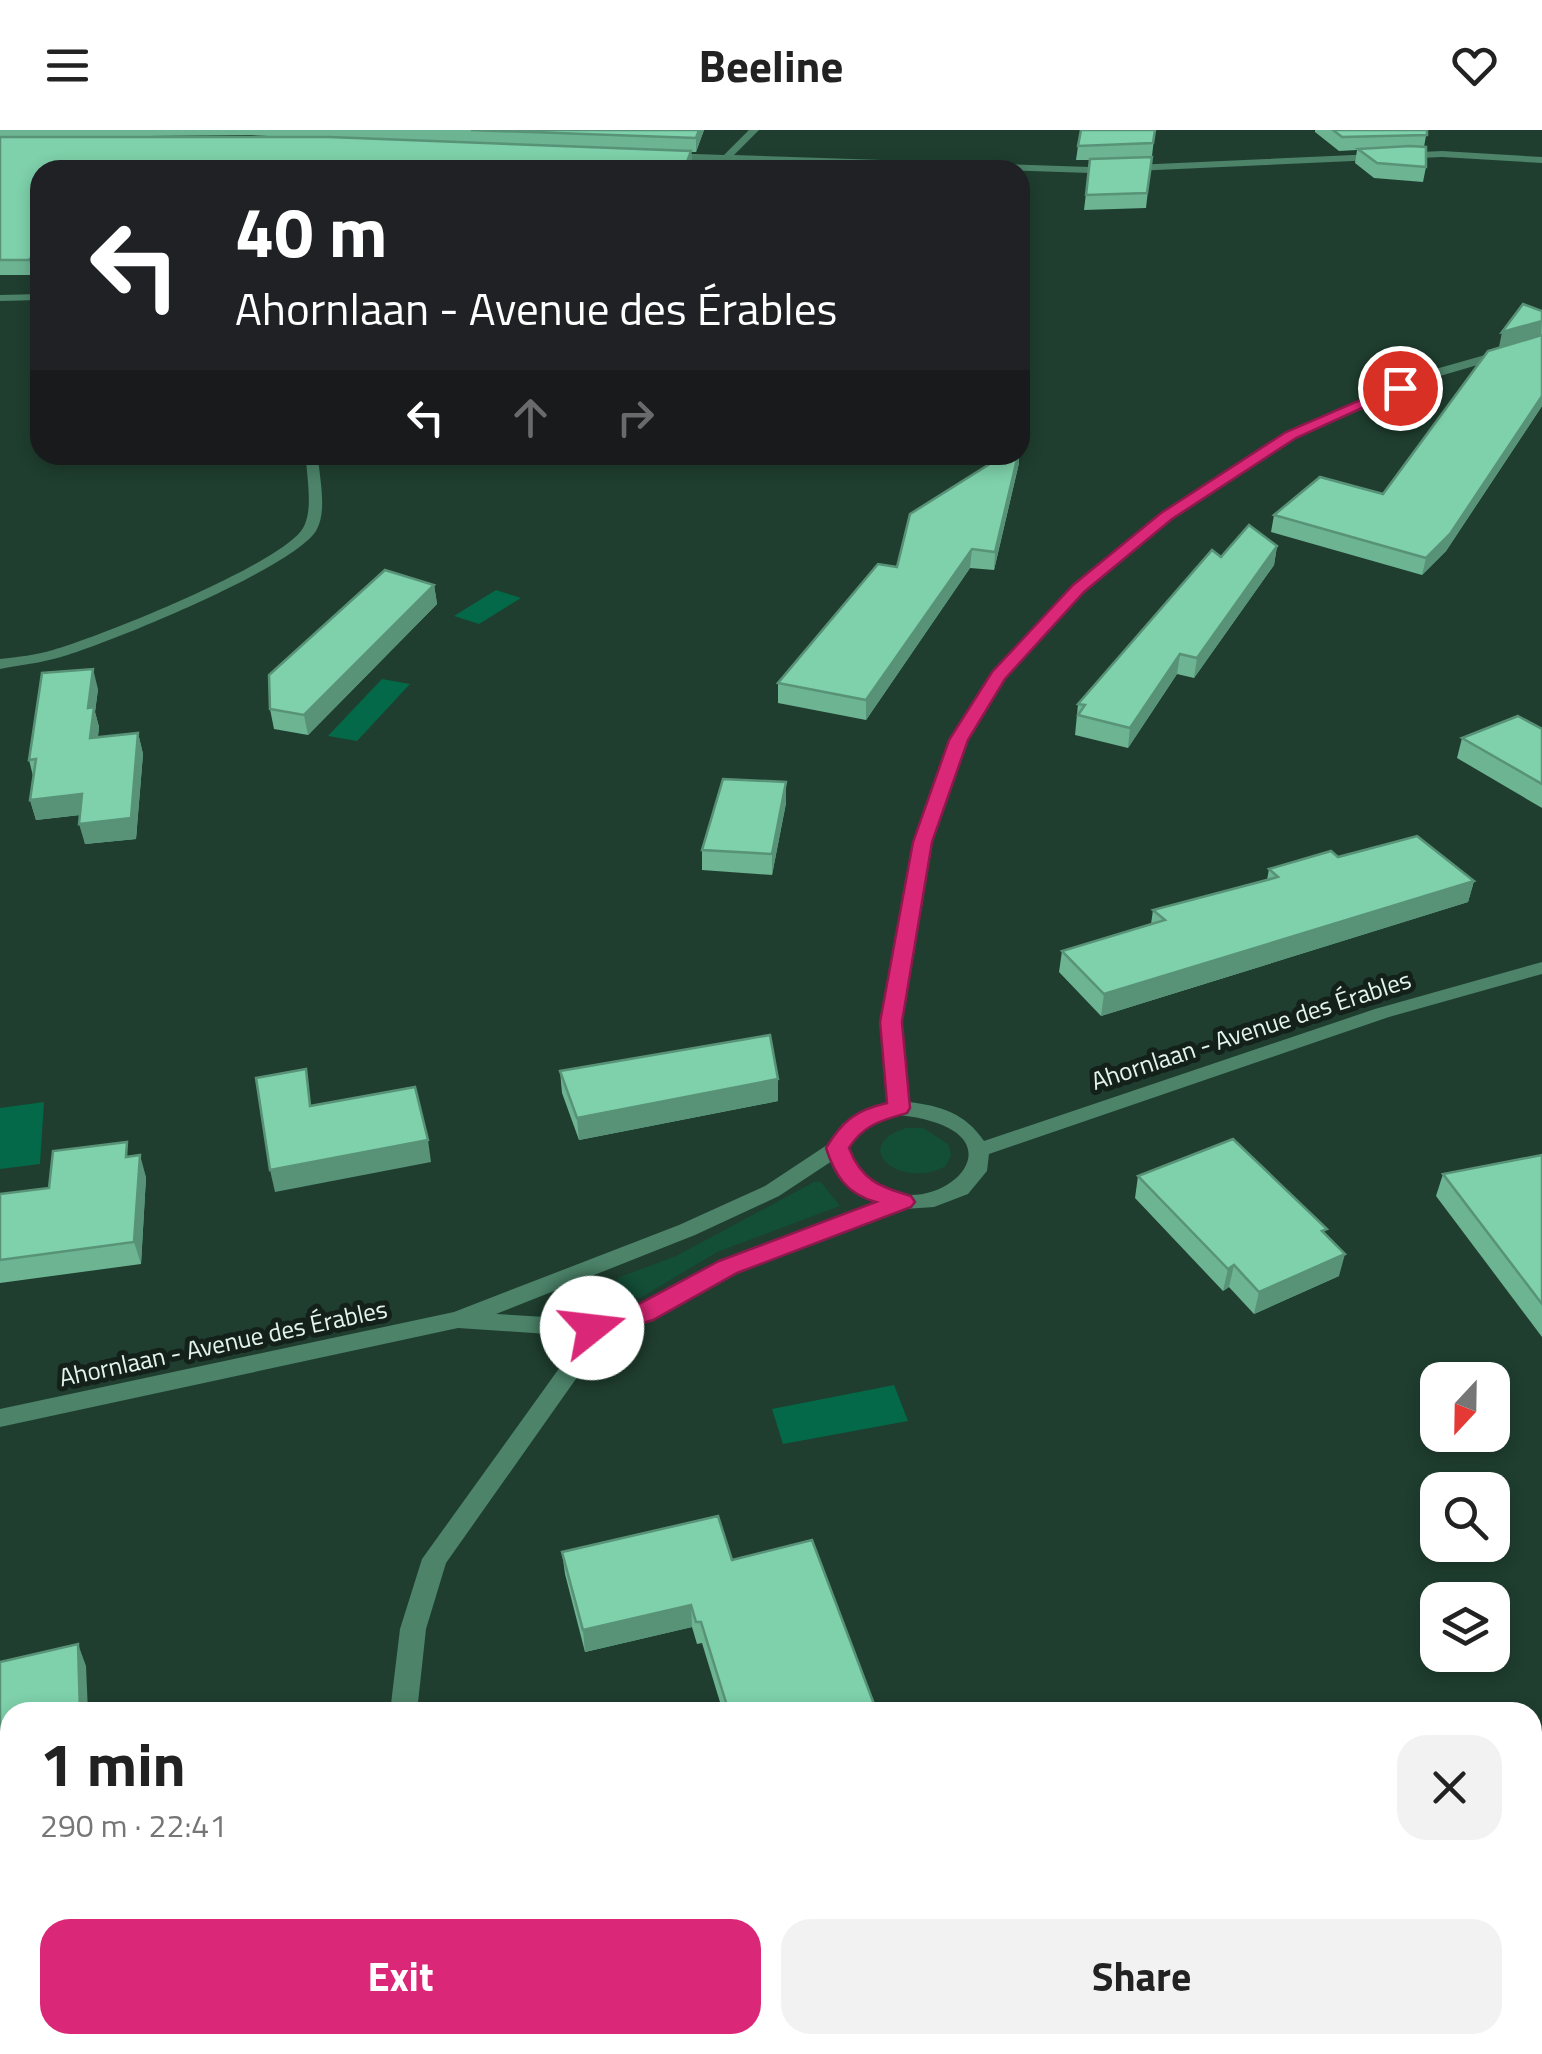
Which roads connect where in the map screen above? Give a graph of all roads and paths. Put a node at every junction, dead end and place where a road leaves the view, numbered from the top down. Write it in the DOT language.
graph roads {
  1 [pos="754,130"];
  2 [pos="648,156"];
  3 [pos="726,158"];
  4 [pos="787,160"];
  5 [pos="1542,160"];
  6 [pos="1030,168"];
  7 [pos="30,297"];
  8 [pos="0,298"];
  9 [pos="1542,342"];
  10 [pos="312,465"];
  11 [pos="0,664"];
  12 [pos="1542,968"];
  13 [pos="899,1108"];
  14 [pos="838,1148"];
  15 [pos="978,1150"];
  16 [pos="903,1202"];
  17 [pos="556,1280"];
  18 [pos="458,1320"];
  19 [pos="592,1328"];
  20 [pos="0,1418"];
  21 [pos="405,1702"];
  1 -- 3 [label="street"];
  2 -- 3 [label="street"];
  3 -- 4 [label="street"];
  5 -- 6 [label="street"];
  7 -- 8 [label="street"];
  9 -- 13 [label="street"];
  10 -- 11 [label="street"];
  12 -- 15 [label="street, Ahornlaan - Avenue des Érables"];
  13 -- 14 [label="street, Ahornlaan - Avenue des Érables"];
  13 -- 15 [label="street"];
  14 -- 16 [label="street"];
  14 -- 17 [label="street, Ahornlaan - Avenue des Érables"];
  15 -- 16 [label="street, Ahornlaan - Avenue des Érables"];
  16 -- 19 [label="street, Ahornlaan - Avenue des Érables"];
  17 -- 18 [label="street, Ahornlaan - Avenue des Érables"];
  17 -- 19 [label="street"];
  18 -- 19 [label="street, Ahornlaan - Avenue des Érables"];
  18 -- 20 [label="street, Ahornlaan - Avenue des Érables"];
  19 -- 21 [label="street"];
}
